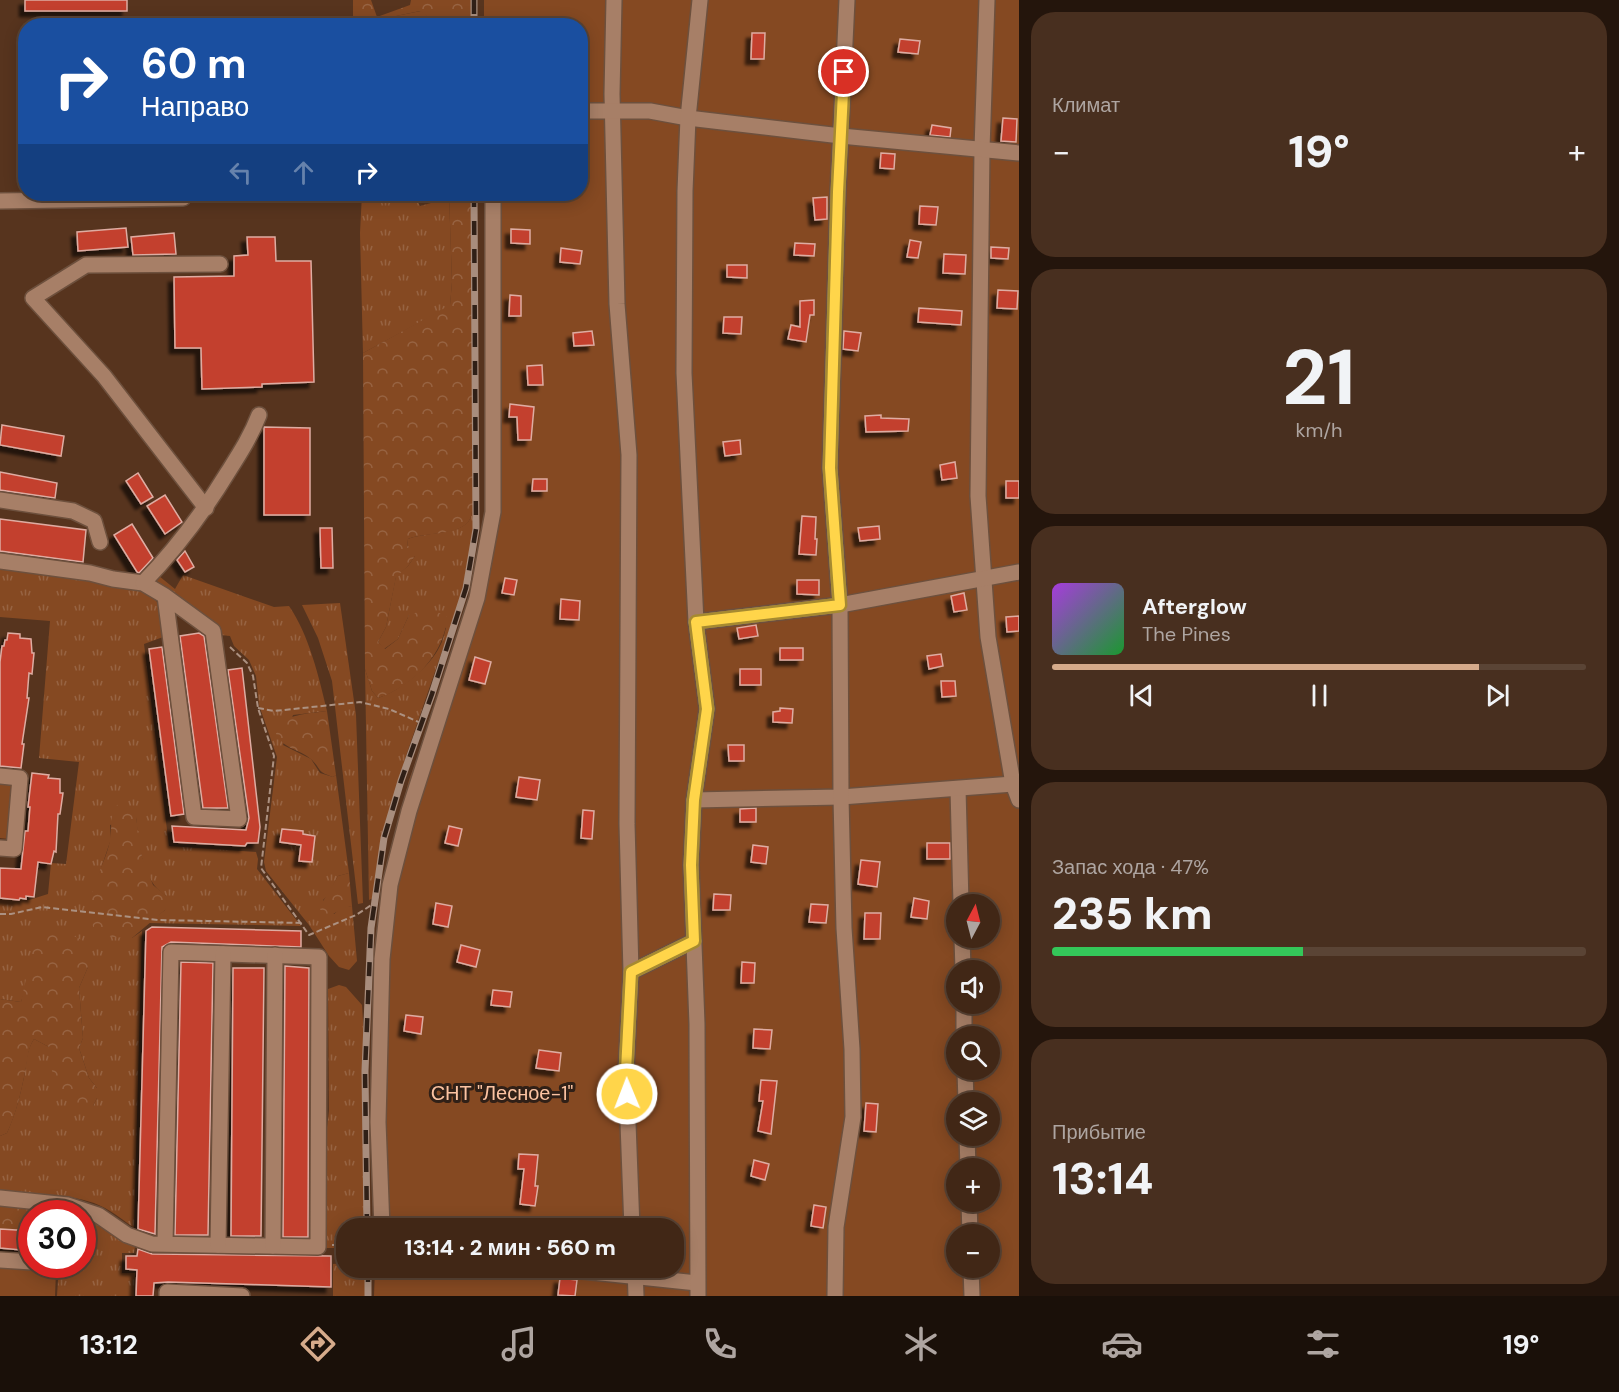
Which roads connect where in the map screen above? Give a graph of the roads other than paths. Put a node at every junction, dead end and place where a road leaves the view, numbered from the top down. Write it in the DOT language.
graph roads {
  1 [pos="614,0"];
  2 [pos="700,0"];
  3 [pos="847,0"];
  4 [pos="987,0"];
  5 [pos="613,110"];
  6 [pos="588,111"];
  7 [pos="688,118"];
  8 [pos="841,136"];
  9 [pos="982,149"];
  10 [pos="1019,153"];
  11 [pos="0,201"];
  12 [pos="18,201"];
  13 [pos="493,201"];
  14 [pos="220,264"];
  15 [pos="259,415"];
  16 [pos="0,500"];
  17 [pos="206,508"];
  18 [pos="100,542"];
  19 [pos="0,561"];
  20 [pos="1019,572"];
  21 [pos="982,579"];
  22 [pos="143,583"];
  23 [pos="165,596"];
  24 [pos="840,605"];
  25 [pos="696,622"];
  26 [pos="0,776"];
  27 [pos="1013,784"];
  28 [pos="958,789"];
  29 [pos="840,796"];
  30 [pos="694,800"];
  31 [pos="1019,800"];
  32 [pos="0,848"];
  33 [pos="961,894"];
  34 [pos="694,941"];
  35 [pos="223,954"];
  36 [pos="274,955"];
  37 [pos="631,972"];
  38 [pos="0,1198"];
  39 [pos="382,1218"];
  40 [pos="632,1218"];
  41 [pos="165,1244"];
  42 [pos="218,1245"];
  43 [pos="273,1246"];
  44 [pos="0,1260"];
  45 [pos="18,1261"];
  46 [pos="635,1278"];
  47 [pos="656,1278"];
  48 [pos="971,1278"];
  49 [pos="697,1290"];
  50 [pos="221,1295"];
  51 [pos="167,1296"];
  52 [pos="242,1296"];
  53 [pos="636,1296"];
  54 [pos="835,1296"];
  55 [pos="972,1296"];
  1 -- 5 [label="street"];
  2 -- 7 [label="street"];
  3 -- 8 [label="street"];
  4 -- 9 [label="street"];
  5 -- 6 [label="street"];
  5 -- 7 [label="street"];
  5 -- 37 [label="street"];
  7 -- 8 [label="street"];
  7 -- 25 [label="street"];
  8 -- 9 [label="street"];
  8 -- 24 [label="street"];
  9 -- 10 [label="street"];
  9 -- 21 [label="street"];
  11 -- 12 [label="street"];
  13 -- 39 [label="street"];
  14 -- 17 [label="street"];
  15 -- 17 [label="street"];
  16 -- 18 [label="street"];
  17 -- 22 [label="street"];
  19 -- 22 [label="street"];
  20 -- 21 [label="street"];
  21 -- 24 [label="street"];
  21 -- 27 [label="street"];
  22 -- 23 [label="street"];
  23 -- 23 [label="street"];
  24 -- 25 [label="street"];
  24 -- 29 [label="street"];
  25 -- 30 [label="street"];
  26 -- 32 [label="street"];
  27 -- 28 [label="street"];
  27 -- 31 [label="street"];
  28 -- 29 [label="street"];
  28 -- 33 [label="street"];
  29 -- 30 [label="street"];
  29 -- 54 [label="street"];
  30 -- 34 [label="street"];
  34 -- 37 [label="street"];
  34 -- 49 [label="street"];
  35 -- 36 [label="street"];
  35 -- 41 [label="street"];
  35 -- 42 [label="street"];
  36 -- 43 [label="street"];
  36 -- 43 [label="street"];
  37 -- 40 [label="street"];
  38 -- 41 [label="street"];
  41 -- 42 [label="street"];
  42 -- 43 [label="street"];
  44 -- 45 [label="street"];
  46 -- 53 [label="street"];
  47 -- 49 [label="street"];
  48 -- 55 [label="street"];
  50 -- 51 [label="street"];
  50 -- 52 [label="street"];
}
